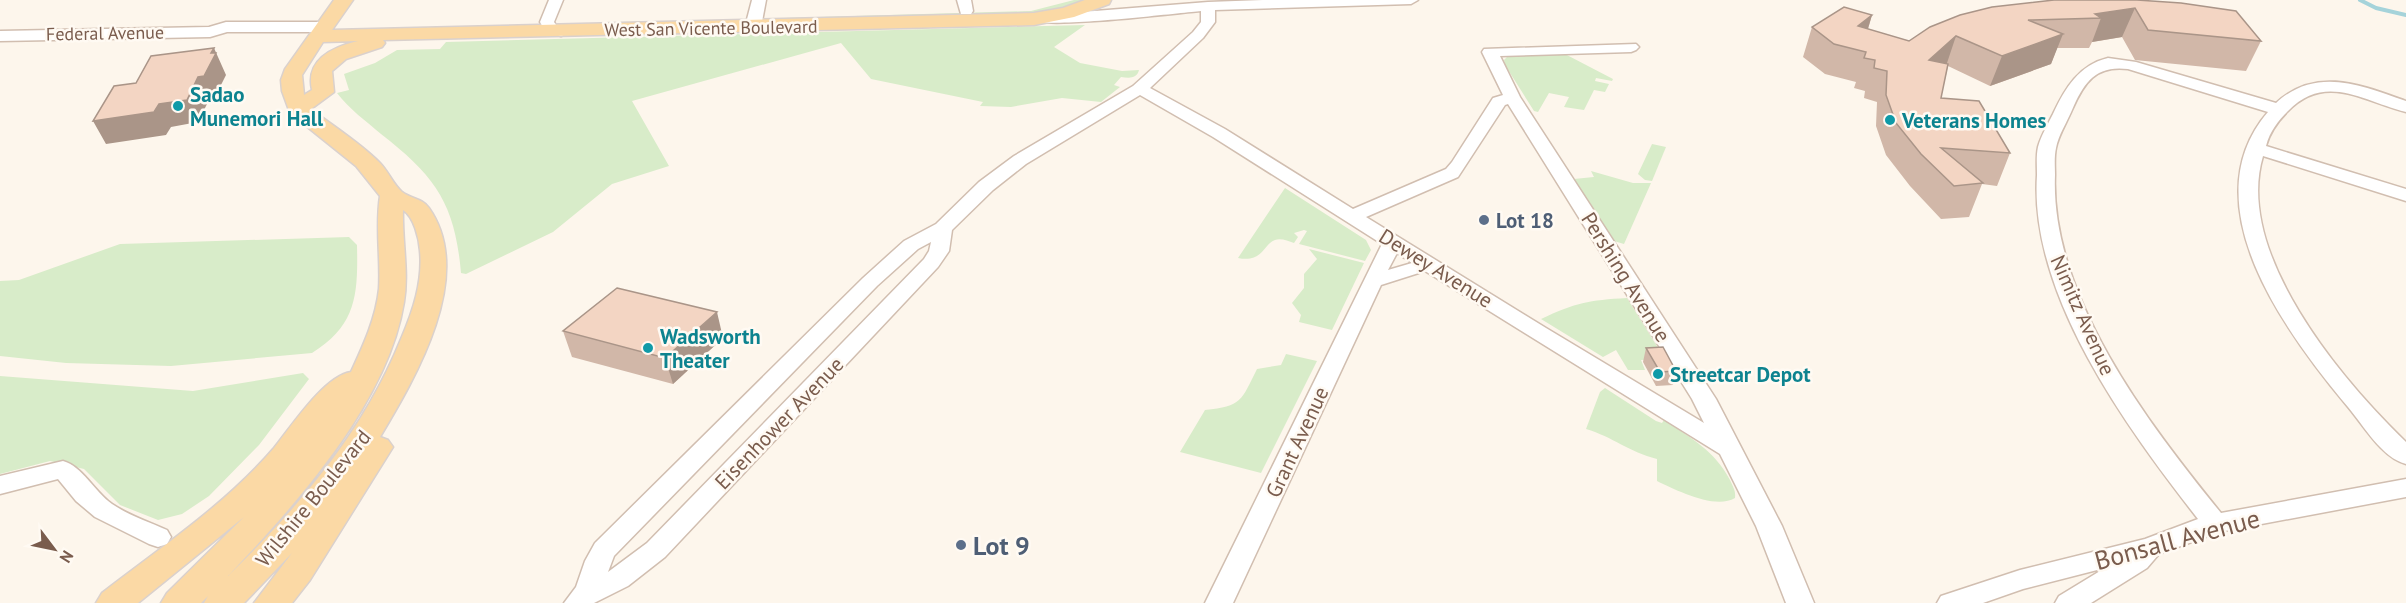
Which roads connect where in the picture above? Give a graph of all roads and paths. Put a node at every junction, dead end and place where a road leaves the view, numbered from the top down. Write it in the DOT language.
graph roads {
  1 [pos="344,0"];
  2 [pos="556,0"];
  3 [pos="1055,0"];
  4 [pos="1102,0"];
  5 [pos="1125,0"];
  6 [pos="1411,0"];
  7 [pos="1152,1"];
  8 [pos="1371,1"];
  9 [pos="965,5"];
  10 [pos="1208,6"];
  11 [pos="756,14"];
  12 [pos="1034,19"];
  13 [pos="554,26"];
  14 [pos="321,32"];
  15 [pos="513,32"];
  16 [pos="0,36"];
  17 [pos="1631,47"];
  18 [pos="1138,89"];
  19 [pos="1512,97"];
  20 [pos="2406,107"];
  21 [pos="298,108"];
  22 [pos="2280,110"];
  23 [pos="2255,148"];
  24 [pos="2406,195"];
  25 [pos="392,196"];
  26 [pos="1352,216"];
  27 [pos="943,228"];
  28 [pos="1394,241"];
  29 [pos="1428,264"];
  30 [pos="1373,281"];
  31 [pos="432,290"];
  32 [pos="371,361"];
  33 [pos="777,376"];
  34 [pos="814,386"];
  35 [pos="1732,450"];
  36 [pos="2406,456"];
  37 [pos="0,485"];
  38 [pos="2406,488"];
  39 [pos="2215,523"];
  40 [pos="158,537"];
  41 [pos="2150,547"];
  42 [pos="583,598"];
  43 [pos="114,603"];
  44 [pos="179,603"];
  45 [pos="222,603"];
  46 [pos="272,603"];
  47 [pos="1219,603"];
  48 [pos="1800,603"];
  49 [pos="1951,603"];
  50 [pos="2069,603"];
  1 -- 14 [label="main road"];
  2 -- 13 [label="street"];
  3 -- 9 [label="main road, West San Vicente Boulevard"];
  4 -- 12 [label="main road, West San Vicente Boulevard"];
  5 -- 7 [label="street"];
  6 -- 8 [label="street"];
  7 -- 10 [label="street"];
  8 -- 10 [label="street"];
  9 -- 11 [label="main road, West San Vicente Boulevard"];
  10 -- 12 [label="street"];
  10 -- 18 [label="street, Eisenhower Avenue"];
  11 -- 12 [label="main road, West San Vicente Boulevard"];
  11 -- 13 [label="main road, West San Vicente Boulevard"];
  13 -- 14 [label="main road, West San Vicente Boulevard"];
  13 -- 15 [label="main road, West San Vicente Boulevard"];
  14 -- 15 [label="main road, West San Vicente Boulevard"];
  14 -- 16 [label="street, Federal Avenue"];
  14 -- 21 [label="main road"];
  15 -- 21 [label="main road"];
  17 -- 19 [label="street, Pershing Avenue"];
  18 -- 26 [label="street, Dewey Avenue"];
  18 -- 27 [label="street, Eisenhower Avenue"];
  19 -- 26 [label="street"];
  19 -- 35 [label="street, Pershing Avenue"];
  20 -- 22 [label="street"];
  21 -- 25 [label="main road, Wilshire Boulevard"];
  22 -- 23 [label="street"];
  22 -- 39 [label="street, Nimitz Avenue"];
  23 -- 24 [label="street"];
  23 -- 36 [label="street"];
  25 -- 31 [label="main road, Wilshire Boulevard"];
  25 -- 32 [label="main road, Wilshire Boulevard"];
  26 -- 28 [label="street, Dewey Avenue"];
  27 -- 33 [label="street, Eisenhower Avenue"];
  27 -- 34 [label="street, Eisenhower Avenue"];
  28 -- 29 [label="street, Dewey Avenue"];
  28 -- 30 [label="street, Grant Avenue"];
  29 -- 30 [label="street"];
  29 -- 35 [label="street, Dewey Avenue"];
  30 -- 47 [label="street, Grant Avenue"];
  31 -- 45 [label="main road, Wilshire Boulevard"];
  31 -- 46 [label="main road"];
  32 -- 43 [label="main road"];
  32 -- 44 [label="main road, Wilshire Boulevard"];
  33 -- 34 [label="street"];
  33 -- 42 [label="street, Eisenhower Avenue"];
  34 -- 42 [label="street, Eisenhower Avenue"];
  35 -- 48 [label="street, Pershing Avenue"];
  37 -- 40 [label="street"];
  38 -- 39 [label="street, Bonsall Avenue"];
  39 -- 41 [label="street, Bonsall Avenue"];
  41 -- 49 [label="street, Bonsall Avenue"];
  41 -- 50 [label="street"];
}
